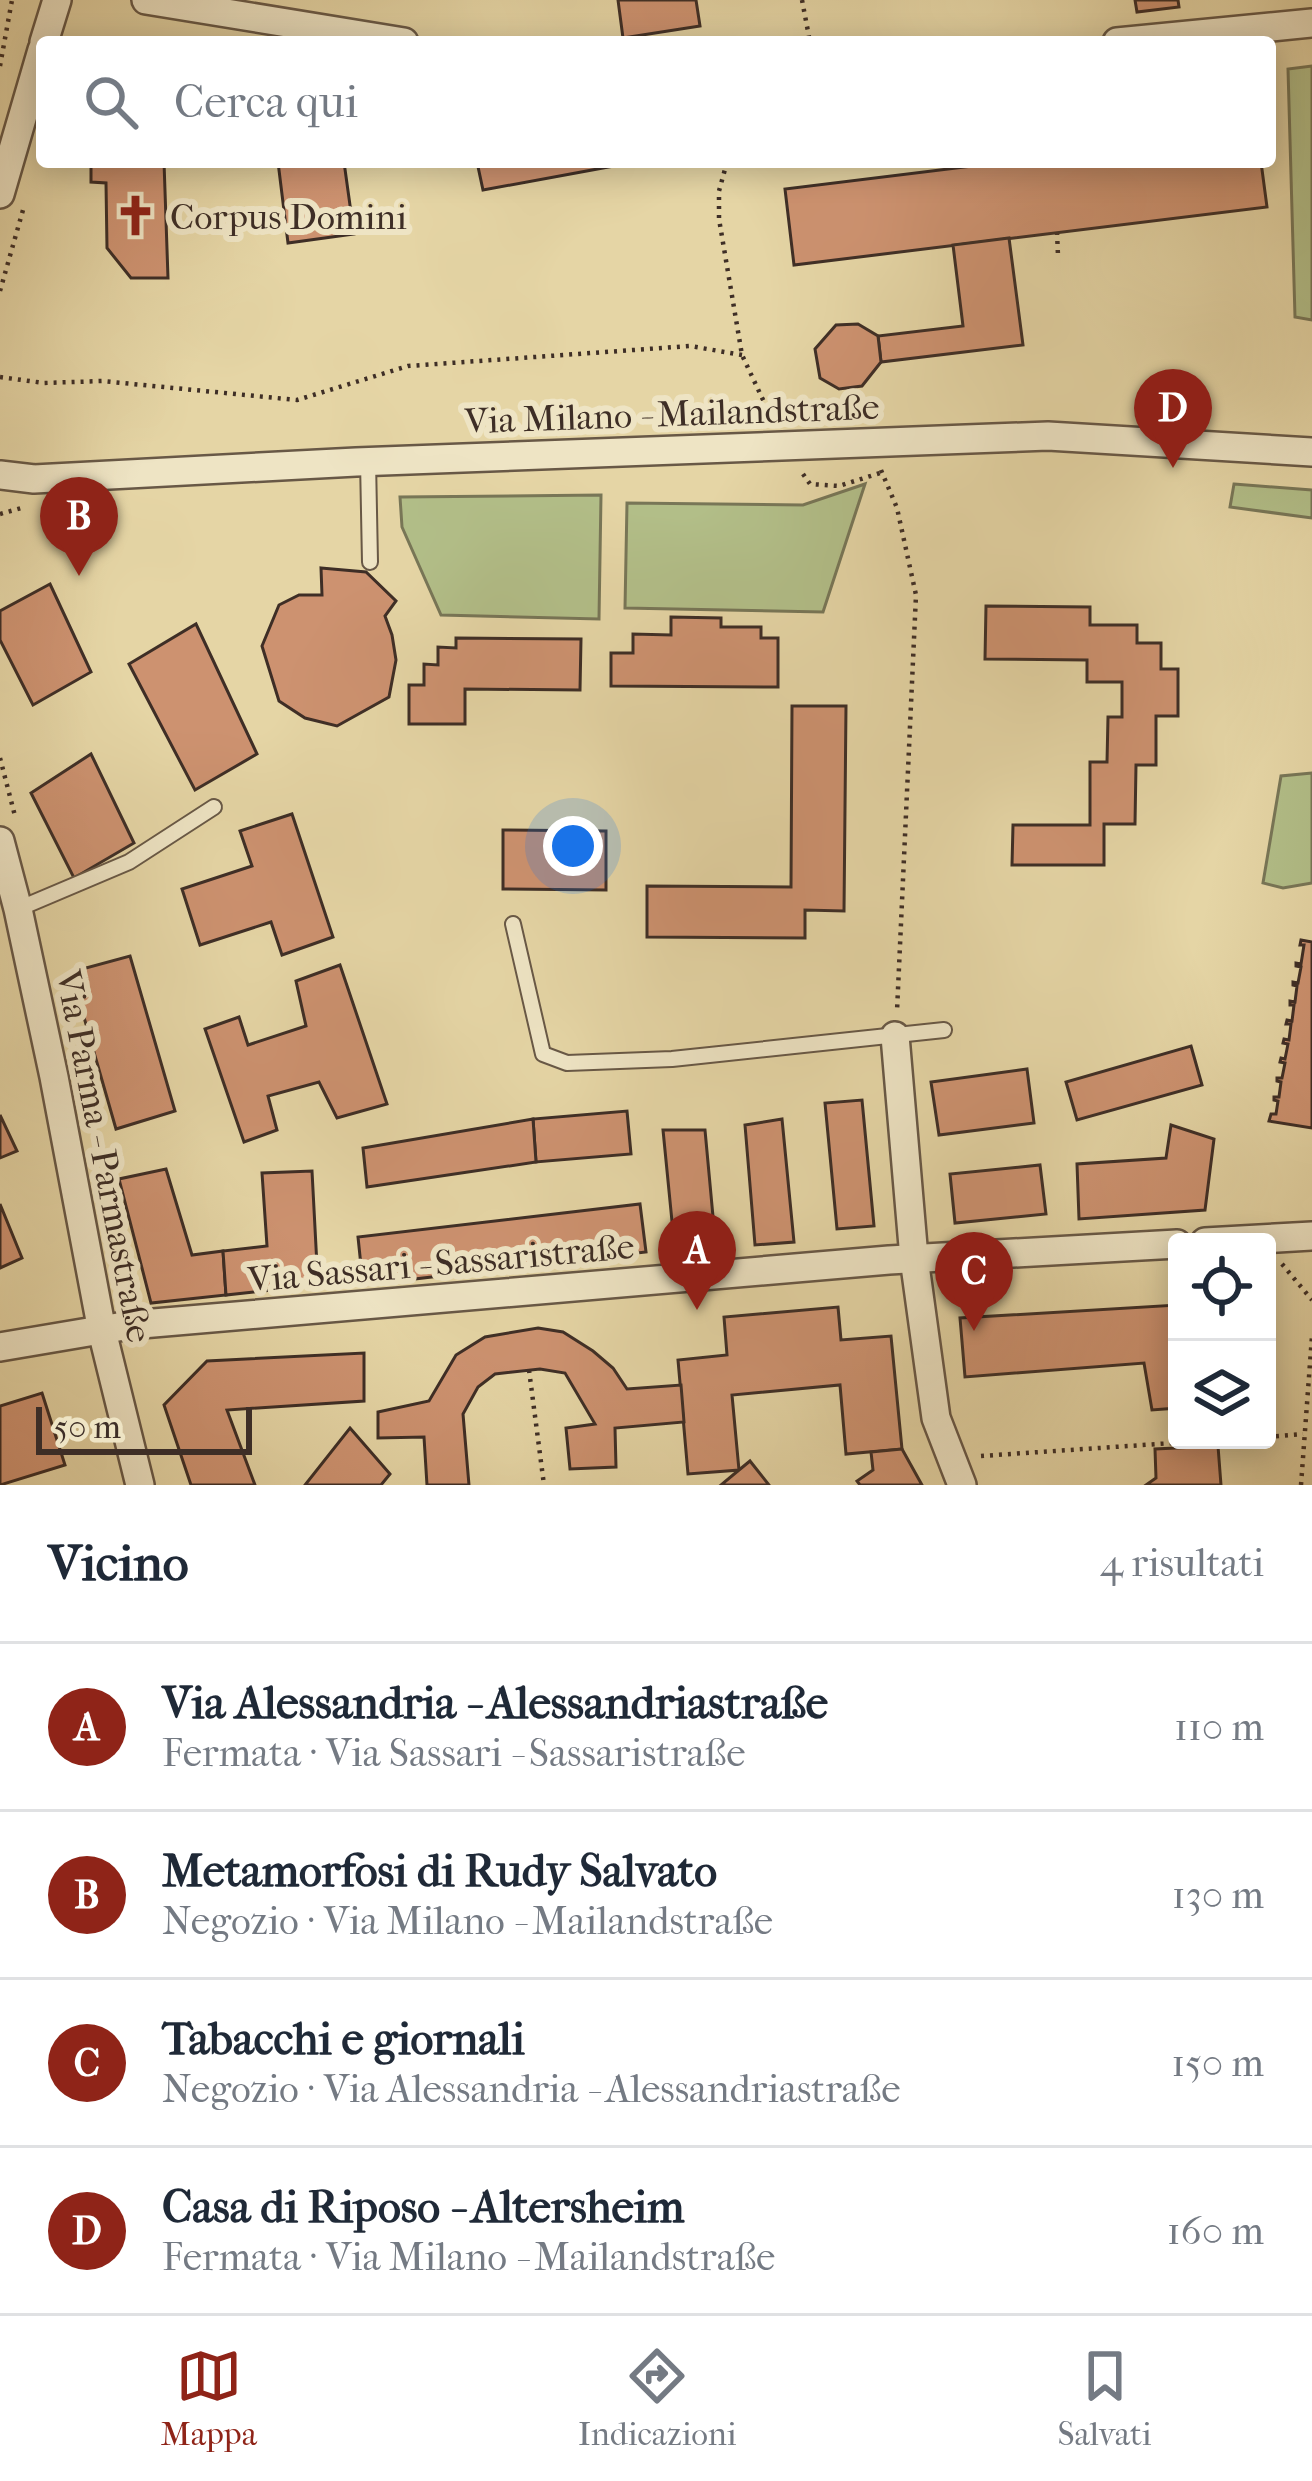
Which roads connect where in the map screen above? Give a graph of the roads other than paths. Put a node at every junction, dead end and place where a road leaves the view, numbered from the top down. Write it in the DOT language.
graph roads {
  1 [pos="56,0"];
  2 [pos="146,0"];
  3 [pos="1312,23"];
  4 [pos="46,36"];
  5 [pos="367,36"];
  6 [pos="1179,36"];
  7 [pos="36,81"];
  8 [pos="12,200"];
  9 [pos="1312,452"];
  10 [pos="368,461"];
  11 [pos="0,476"];
  12 [pos="34,479"];
  13 [pos="0,494"];
  14 [pos="370,562"];
  15 [pos="214,807"];
  16 [pos="0,841"];
  17 [pos="18,909"];
  18 [pos="513,924"];
  19 [pos="944,1030"];
  20 [pos="896,1036"];
  21 [pos="1312,1236"];
  22 [pos="1276,1238"];
  23 [pos="1168,1244"];
  24 [pos="914,1258"];
  25 [pos="102,1331"];
  26 [pos="0,1347"];
  27 [pos="140,1485"];
  28 [pos="962,1485"];
  1 -- 4 [label="street"];
  2 -- 5 [label="street"];
  3 -- 6 [label="street"];
  7 -- 8 [label="street"];
  9 -- 10 [label="street, Via Milano - Mailandstraße"];
  10 -- 12 [label="street, Via Milano - Mailandstraße"];
  10 -- 14 [label="lane"];
  11 -- 12 [label="street, Via Milano - Mailandstraße"];
  12 -- 13 [label="street, Via Milano - Mailandstraße"];
  15 -- 17 [label="lane"];
  16 -- 17 [label="street, Via Parma - Parmastraße"];
  17 -- 25 [label="street, Via Parma - Parmastraße"];
  18 -- 20 [label="lane"];
  19 -- 20 [label="lane"];
  20 -- 24 [label="street"];
  21 -- 22 [label="street"];
  23 -- 24 [label="street, Via Sassari - Sassaristraße"];
  24 -- 25 [label="street, Via Sassari - Sassaristraße"];
  24 -- 28 [label="street"];
  25 -- 26 [label="street, Via Sassari - Sassaristraße"];
  25 -- 27 [label="street, Via Parma - Parmastraße"];
}
